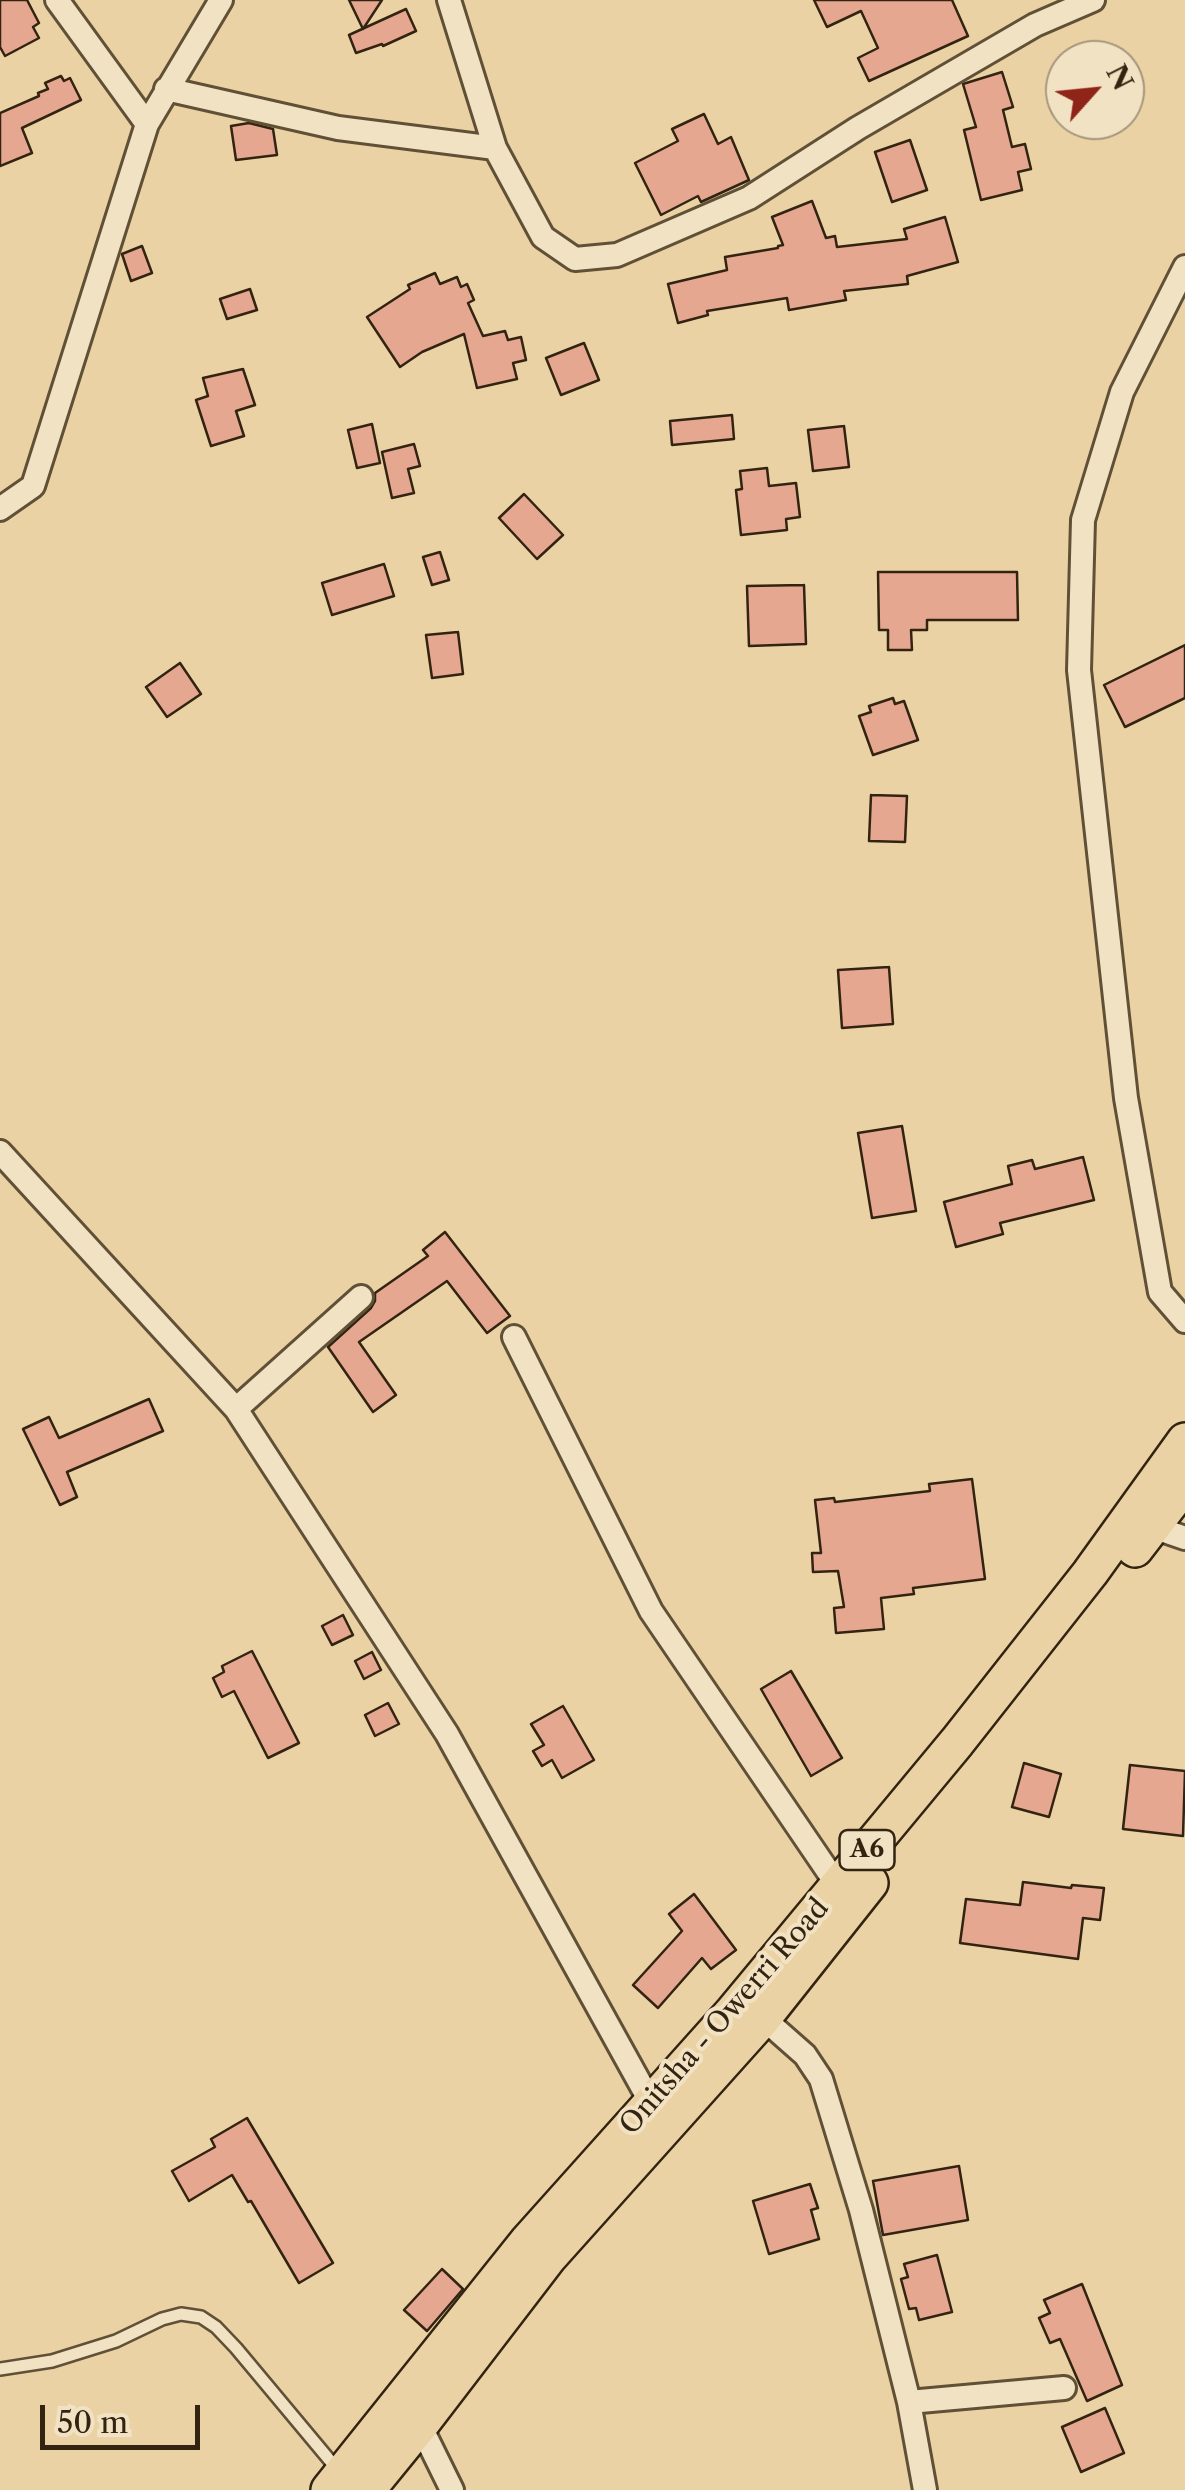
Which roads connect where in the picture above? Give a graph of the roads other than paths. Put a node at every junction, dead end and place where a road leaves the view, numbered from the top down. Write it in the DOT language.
graph roads {
  1 [pos="57,0"];
  2 [pos="222,0"];
  3 [pos="450,0"];
  4 [pos="1092,0"];
  5 [pos="166,89"];
  6 [pos="147,124"];
  7 [pos="495,148"];
  8 [pos="1185,267"];
  9 [pos="0,509"];
  10 [pos="0,1152"];
  11 [pos="361,1297"];
  12 [pos="1185,1321"];
  13 [pos="514,1337"];
  14 [pos="236,1409"];
  15 [pos="1185,1441"];
  16 [pos="1185,1484"];
  17 [pos="1169,1532"];
  18 [pos="838,1886"];
  19 [pos="763,2018"];
  20 [pos="652,2103"];
  21 [pos="0,2369"];
  22 [pos="1064,2388"];
  23 [pos="909,2402"];
  24 [pos="420,2425"];
  25 [pos="346,2485"];
  26 [pos="452,2490"];
  27 [pos="925,2490"];
  1 -- 6 [label="street"];
  2 -- 5 [label="street"];
  3 -- 7 [label="street"];
  4 -- 7 [label="street"];
  5 -- 6 [label="street"];
  5 -- 7 [label="street"];
  6 -- 9 [label="street"];
  8 -- 12 [label="street"];
  10 -- 14 [label="street"];
  11 -- 14 [label="street"];
  13 -- 18 [label="street"];
  14 -- 20 [label="street"];
  15 -- 18 [label="highway, Onitsha - Owerri Road / A6"];
  16 -- 17 [label="highway, Onitsha - Owerri Road / A6"];
  17 -- 19 [label="highway, Onitsha - Owerri Road / A6"];
  18 -- 20 [label="highway, Onitsha - Owerri Road / A6"];
  19 -- 23 [label="street"];
  19 -- 24 [label="highway, Onitsha - Owerri Road / A6"];
  20 -- 25 [label="highway, Onitsha - Owerri Road / A6"];
  21 -- 25 [label="lane"];
  22 -- 23 [label="street"];
  23 -- 27 [label="street"];
  24 -- 25 [label="highway, Onitsha - Owerri Road / A6"];
  24 -- 26 [label="street"];
}
